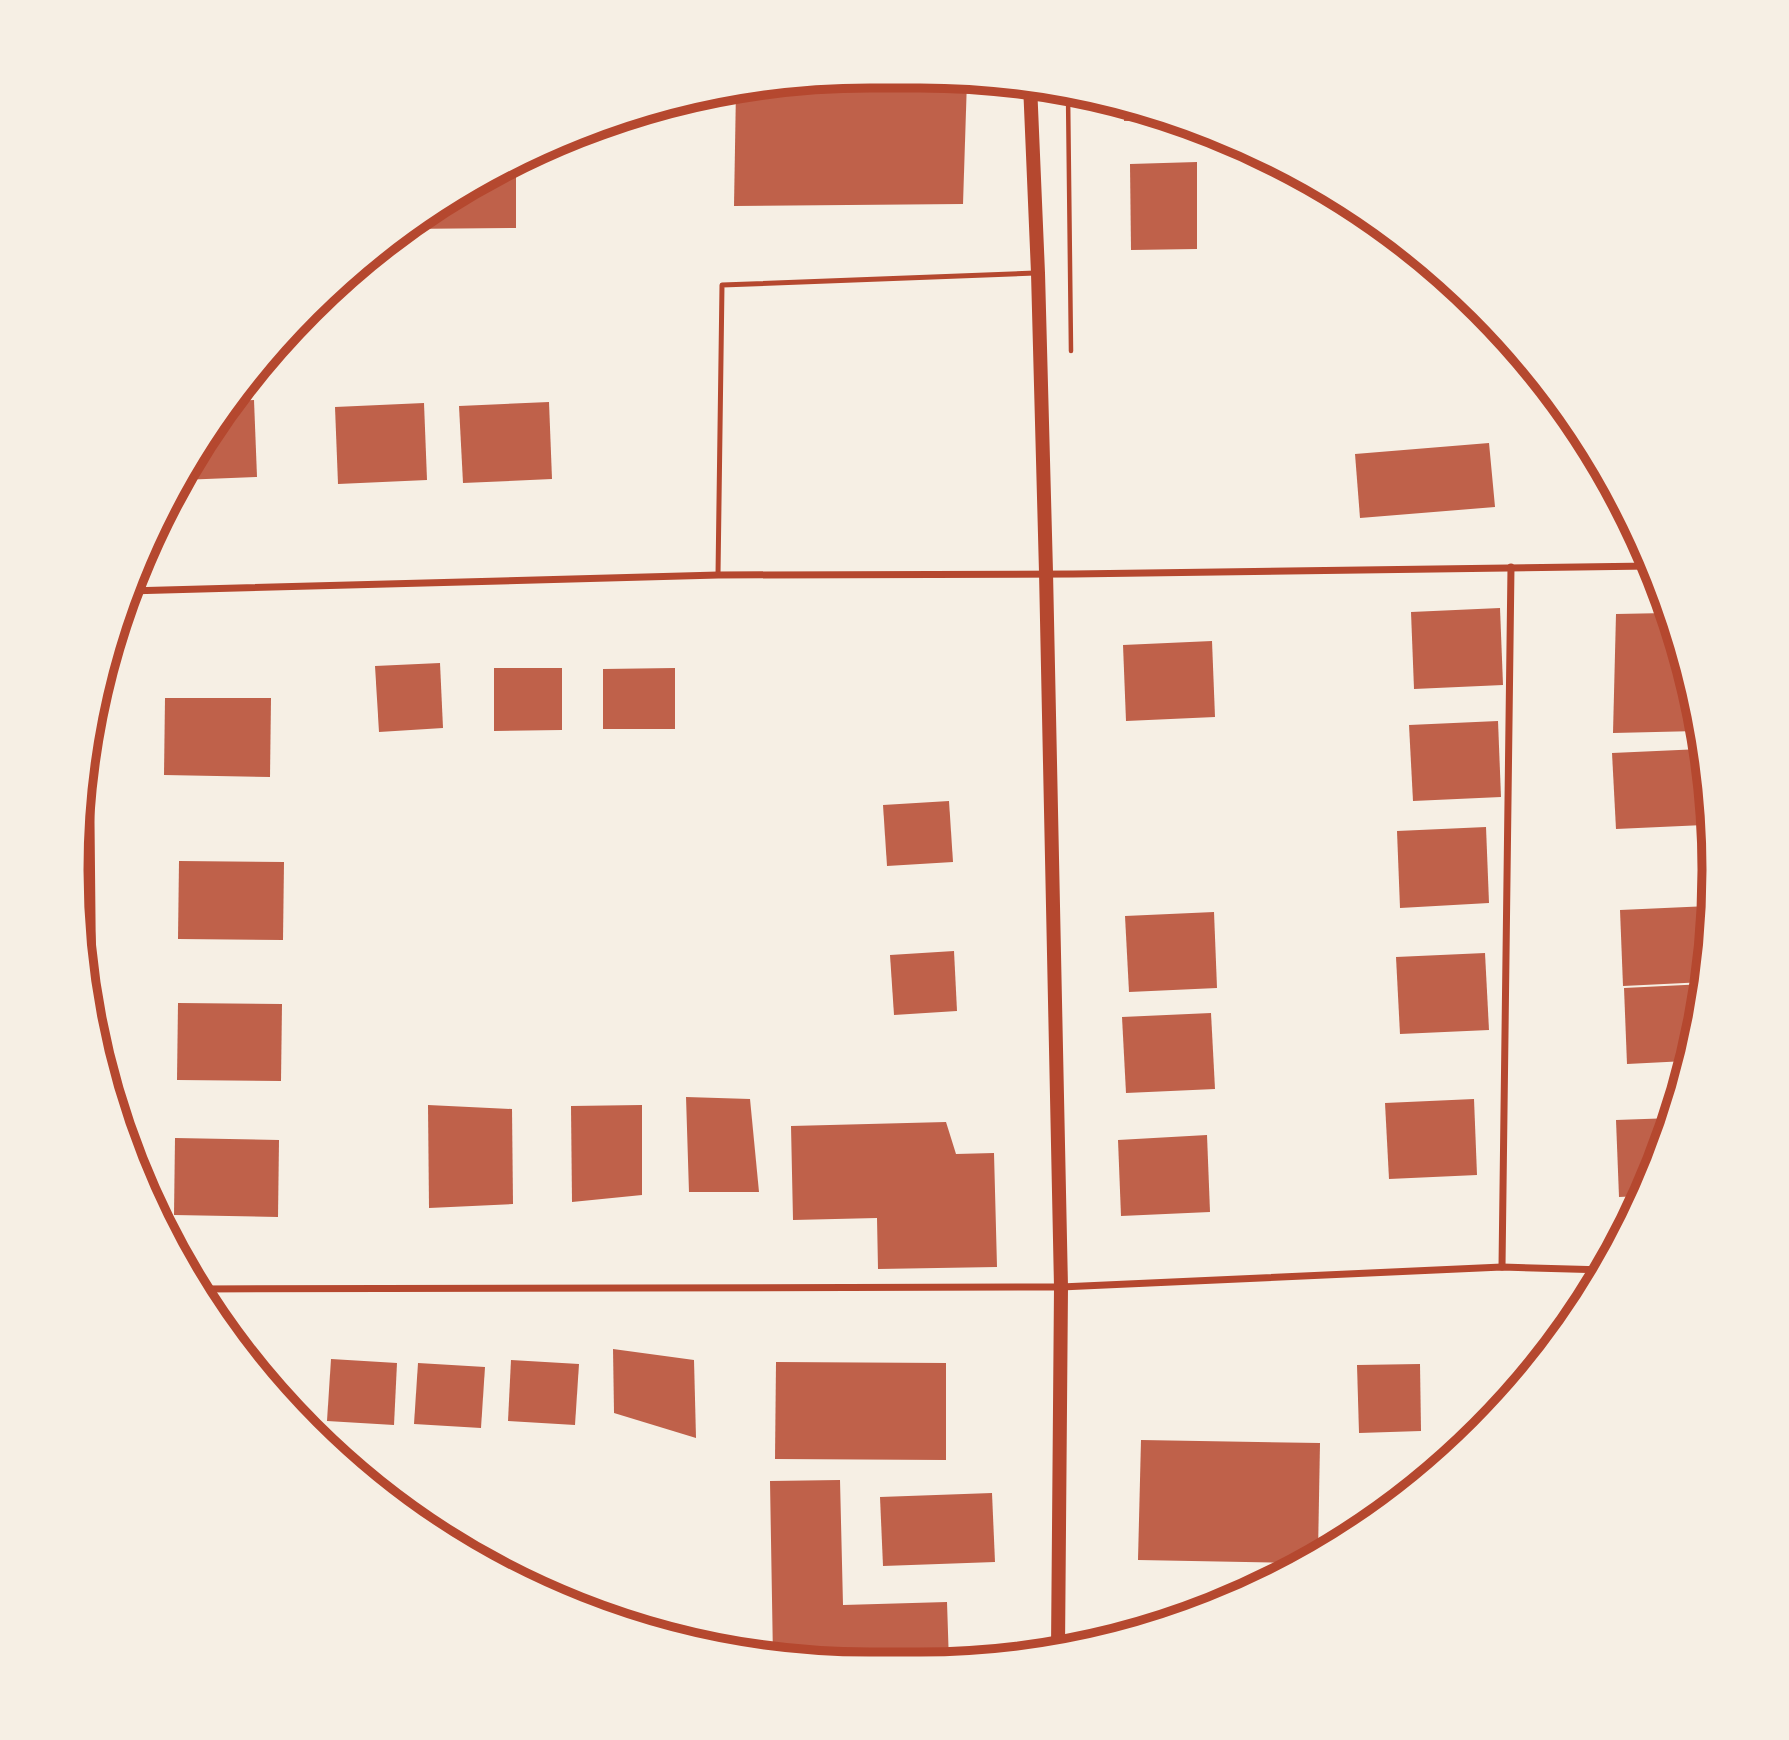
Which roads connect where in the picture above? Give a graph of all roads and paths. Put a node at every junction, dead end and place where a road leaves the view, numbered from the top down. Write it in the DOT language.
graph roads {
  1 [pos="1030,96"];
  2 [pos="1068,102"];
  3 [pos="1038,273"];
  4 [pos="1071,354"];
  5 [pos="1640,566"];
  6 [pos="1511,567"];
  7 [pos="1046,572"];
  8 [pos="718,575"];
  9 [pos="139,591"];
  10 [pos="91,801"];
  11 [pos="92,955"];
  12 [pos="1502,1267"];
  13 [pos="1592,1270"];
  14 [pos="1061,1287"];
  15 [pos="209,1289"];
  16 [pos="1058,1639"];
  1 -- 3 [label="main road"];
  2 -- 4 [label="path"];
  3 -- 7 [label="main road"];
  3 -- 8 [label="lane"];
  5 -- 6 [label="street"];
  6 -- 7 [label="street"];
  6 -- 12 [label="street"];
  7 -- 8 [label="street"];
  7 -- 14 [label="main road"];
  8 -- 9 [label="street"];
  10 -- 11 [label="street"];
  12 -- 13 [label="street"];
  12 -- 14 [label="street"];
  14 -- 15 [label="street"];
  14 -- 16 [label="main road"];
}
